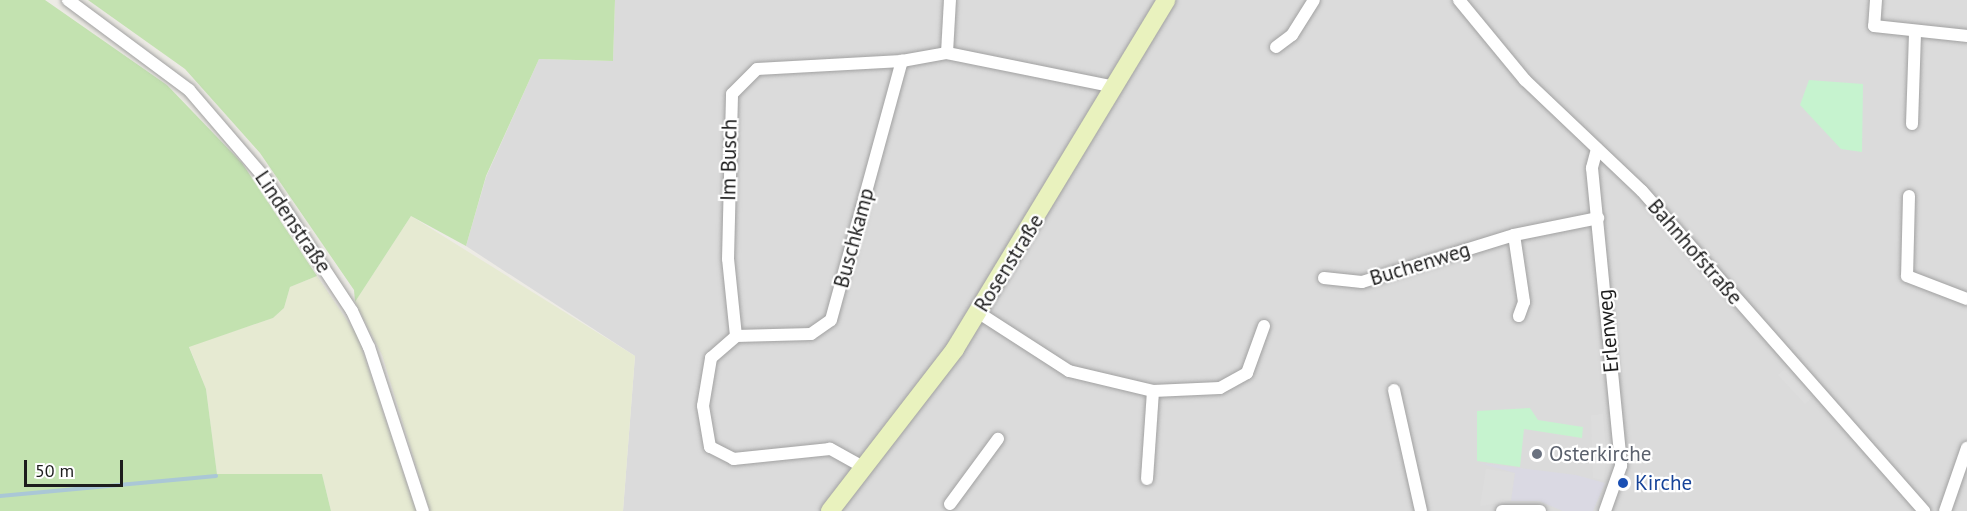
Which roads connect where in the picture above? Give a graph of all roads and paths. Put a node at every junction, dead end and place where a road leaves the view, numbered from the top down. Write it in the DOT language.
graph roads {
  1 [pos="68,0"];
  2 [pos="950,0"];
  3 [pos="1166,0"];
  4 [pos="1314,0"];
  5 [pos="1459,0"];
  6 [pos="1876,0"];
  7 [pos="1915,34"];
  8 [pos="1967,36"];
  9 [pos="1276,46"];
  10 [pos="947,52"];
  11 [pos="902,61"];
  12 [pos="1115,87"];
  13 [pos="1912,124"];
  14 [pos="1598,149"];
  15 [pos="1909,196"];
  16 [pos="1598,218"];
  17 [pos="1514,235"];
  18 [pos="1324,278"];
  19 [pos="1967,298"];
  20 [pos="979,313"];
  21 [pos="1519,316"];
  22 [pos="1264,326"];
  23 [pos="736,336"];
  24 [pos="1394,390"];
  25 [pos="1153,391"];
  26 [pos="998,439"];
  27 [pos="1967,448"];
  28 [pos="863,467"];
  29 [pos="1147,479"];
  30 [pos="950,509"];
  31 [pos="423,511"];
  32 [pos="830,511"];
  33 [pos="1421,511"];
  34 [pos="1502,511"];
  35 [pos="1539,511"];
  36 [pos="1605,511"];
  37 [pos="1924,511"];
  38 [pos="1945,511"];
  1 -- 31 [label="street, Lindenstraße"];
  2 -- 10 [label="street"];
  3 -- 12 [label="main road, Rosenstraße"];
  4 -- 9 [label="street"];
  5 -- 14 [label="street, Bahnhofstraße"];
  6 -- 7 [label="street"];
  7 -- 8 [label="street"];
  7 -- 13 [label="street"];
  10 -- 11 [label="street, Im Busch"];
  10 -- 12 [label="street, Im Busch"];
  11 -- 23 [label="street, Buschkamp"];
  11 -- 23 [label="street, Im Busch"];
  12 -- 20 [label="main road, Rosenstraße"];
  14 -- 16 [label="street, Erlenweg"];
  14 -- 37 [label="street, Bahnhofstraße"];
  15 -- 19 [label="street"];
  16 -- 17 [label="street, Buchenweg"];
  16 -- 36 [label="street, Erlenweg"];
  17 -- 18 [label="street, Buchenweg"];
  17 -- 21 [label="street"];
  20 -- 25 [label="street"];
  20 -- 28 [label="main road, Rosenstraße"];
  22 -- 25 [label="street"];
  23 -- 28 [label="street"];
  24 -- 33 [label="street"];
  25 -- 29 [label="street"];
  26 -- 30 [label="street"];
  27 -- 38 [label="street"];
  28 -- 32 [label="main road, Rosenstraße"];
  34 -- 35 [label="street"];
}
